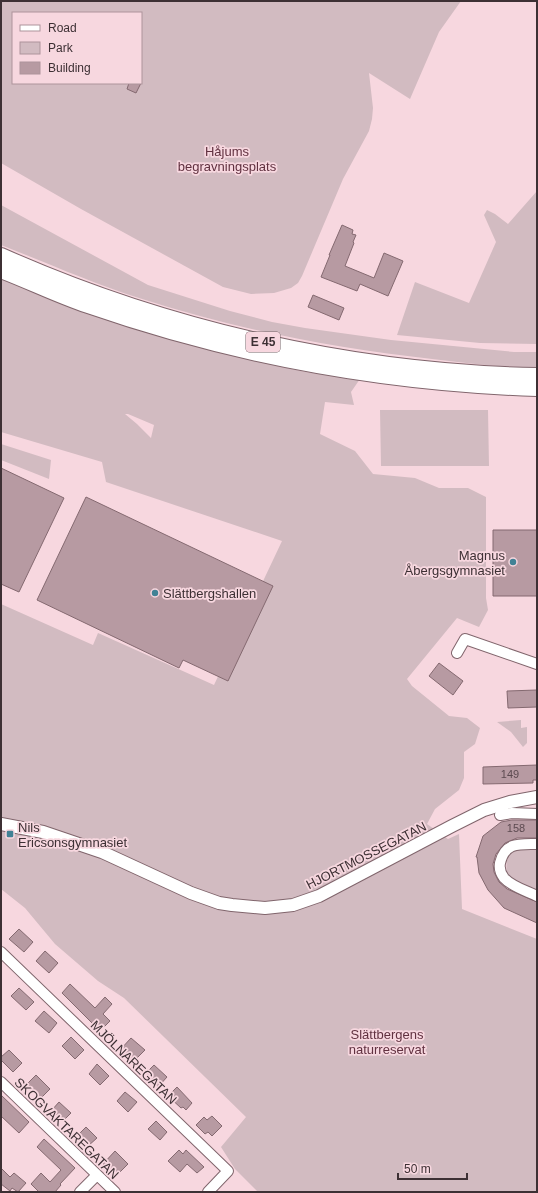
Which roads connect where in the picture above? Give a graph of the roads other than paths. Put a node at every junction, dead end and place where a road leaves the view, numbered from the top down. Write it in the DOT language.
graph roads {
  1 [pos="1,256"];
  2 [pos="1,270"];
  3 [pos="537,376"];
  4 [pos="537,388"];
  5 [pos="457,653"];
  6 [pos="537,664"];
  7 [pos="537,797"];
  8 [pos="537,814"];
  9 [pos="500,815"];
  10 [pos="1,824"];
  11 [pos="537,844"];
  12 [pos="537,896"];
  13 [pos="1,952"];
  14 [pos="1,1082"];
  15 [pos="97,1175"];
  16 [pos="80,1192"];
  17 [pos="115,1192"];
  18 [pos="208,1192"];
  1 -- 3 [label="highway, E 45"];
  2 -- 4 [label="highway, E 45"];
  5 -- 6 [label="street"];
  7 -- 10 [label="street, HJORTMOSSEGATAN"];
  8 -- 9 [label="street"];
  11 -- 12 [label="street"];
  13 -- 18 [label="street, MJÖLNAREGATAN"];
  14 -- 15 [label="street, SKOGVAKTAREGATAN"];
  15 -- 16 [label="street"];
  15 -- 17 [label="street, SKOGVAKTAREGATAN"];
}
